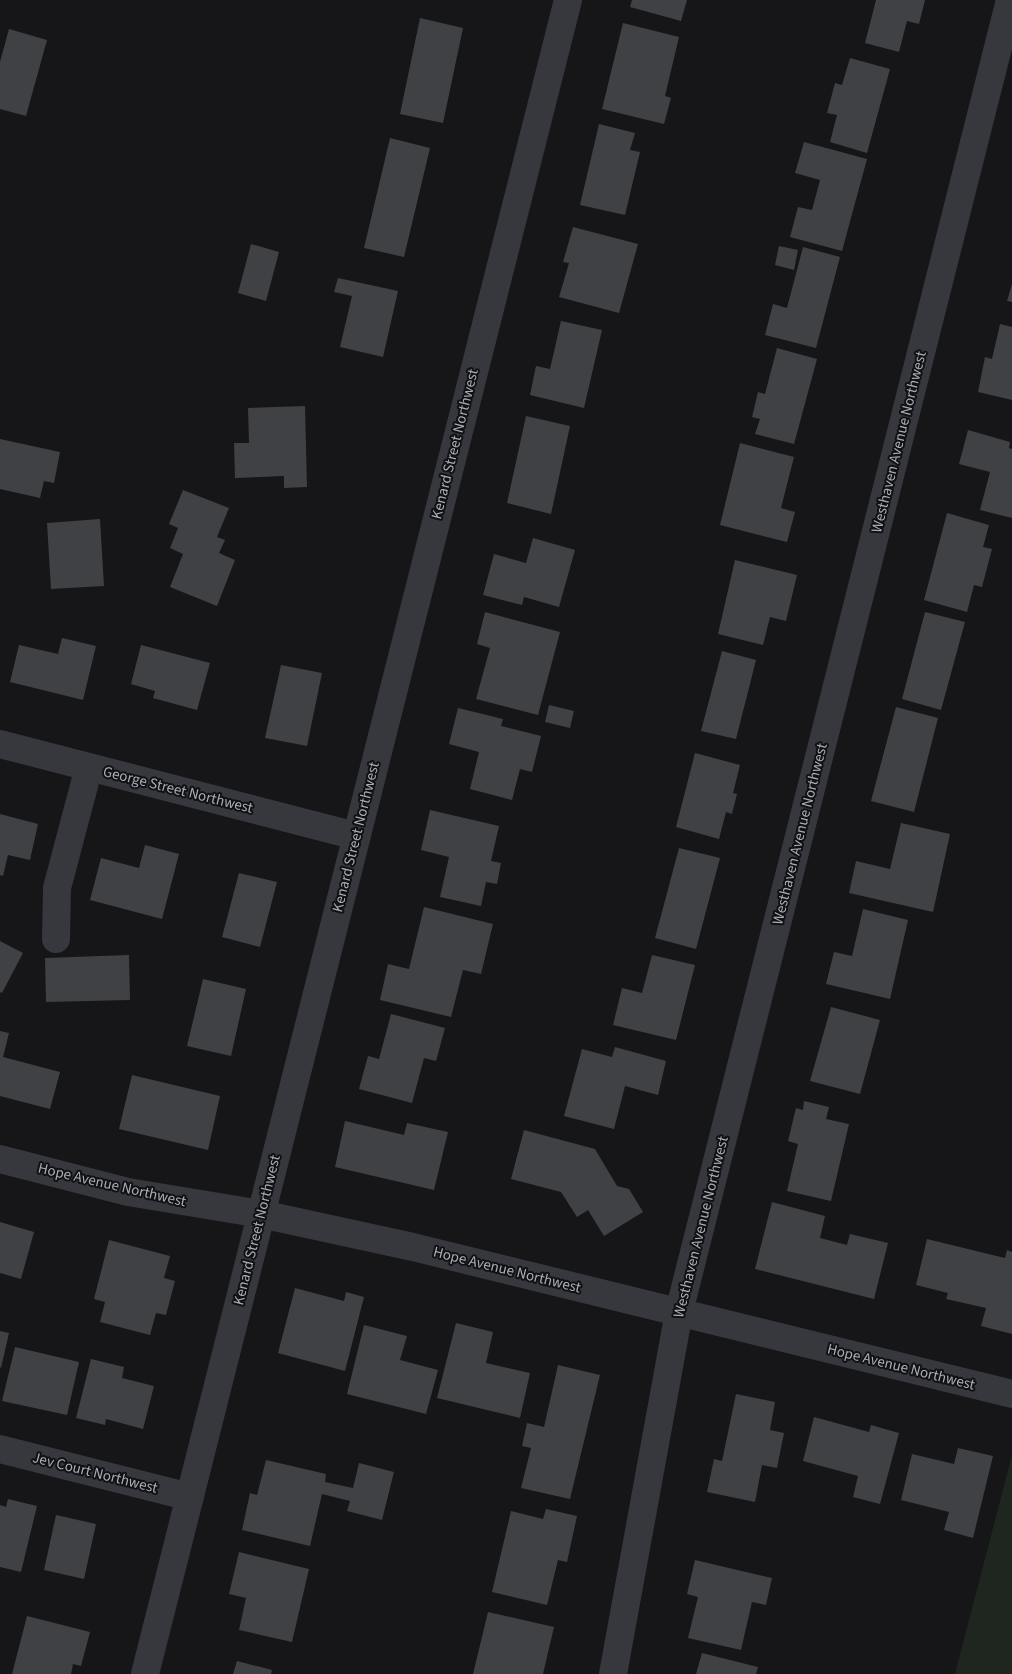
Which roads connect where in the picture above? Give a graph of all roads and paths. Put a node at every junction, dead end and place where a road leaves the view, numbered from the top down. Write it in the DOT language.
graph roads {
  1 [pos="568,0"];
  2 [pos="1010,0"];
  3 [pos="0,744"];
  4 [pos="89,767"];
  5 [pos="356,836"];
  6 [pos="56,939"];
  7 [pos="0,1159"];
  8 [pos="261,1214"];
  9 [pos="679,1312"];
  10 [pos="1012,1394"];
  11 [pos="0,1449"];
  12 [pos="190,1497"];
  13 [pos="145,1674"];
  14 [pos="612,1674"];
  1 -- 5 [label="street, Kenard Street Northwest"];
  2 -- 9 [label="street, Westhaven Avenue Northwest"];
  3 -- 4 [label="street, George Street Northwest"];
  4 -- 5 [label="street, George Street Northwest"];
  4 -- 6 [label="street"];
  5 -- 8 [label="street, Kenard Street Northwest"];
  7 -- 8 [label="street, Hope Avenue Northwest"];
  8 -- 9 [label="street, Hope Avenue Northwest"];
  8 -- 12 [label="street, Kenard Street Northwest"];
  9 -- 10 [label="street, Hope Avenue Northwest"];
  9 -- 14 [label="street, Westhaven Avenue Northwest"];
  11 -- 12 [label="street, Jev Court Northwest"];
  12 -- 13 [label="street, Kenard Street Northwest"];
}
